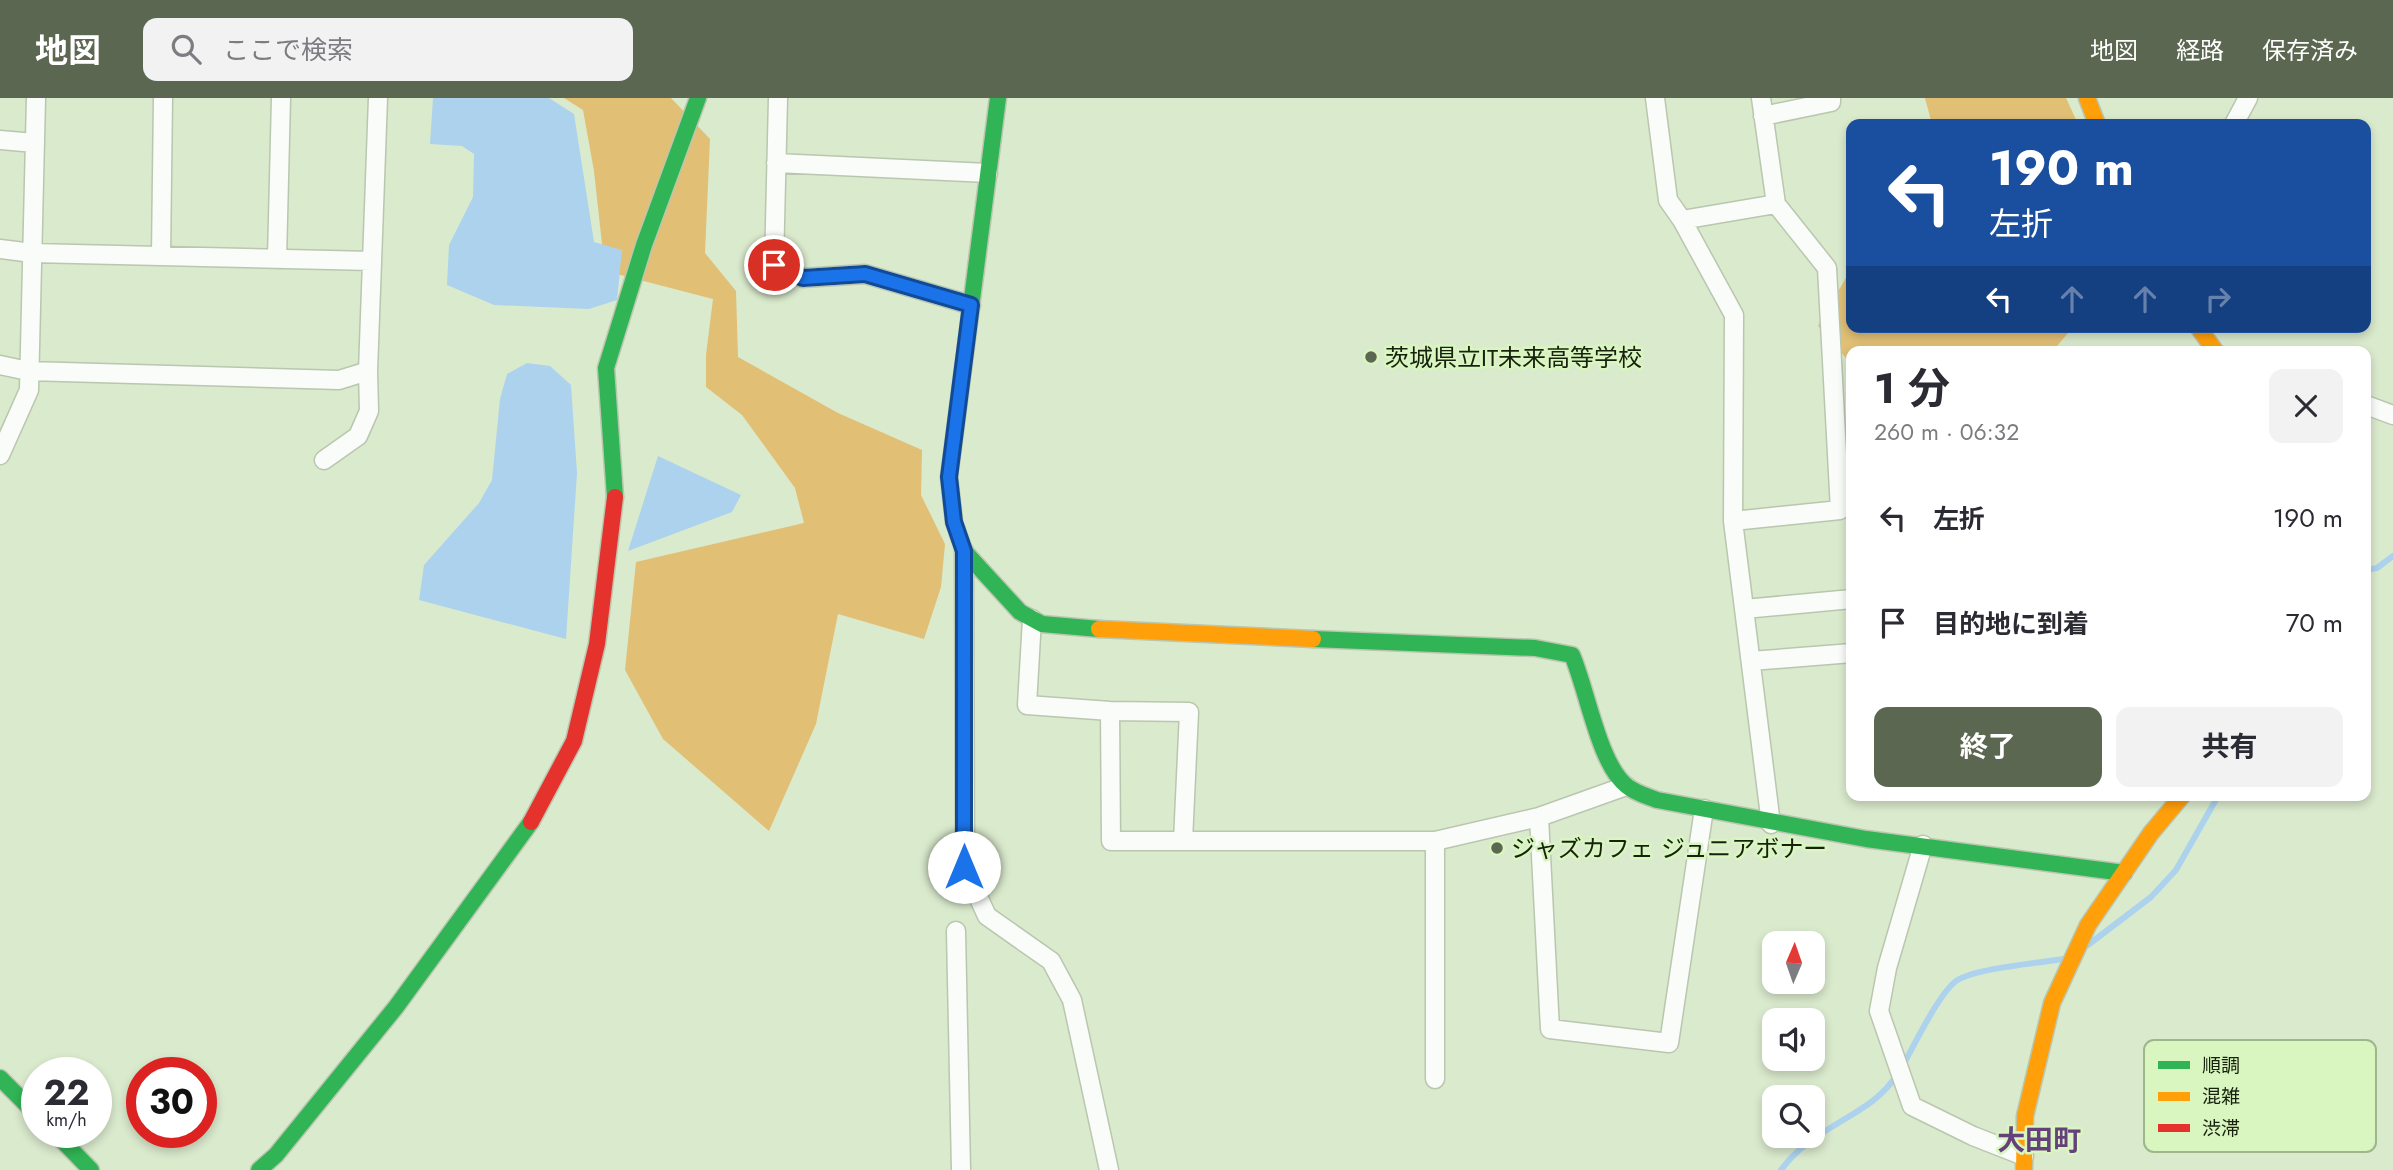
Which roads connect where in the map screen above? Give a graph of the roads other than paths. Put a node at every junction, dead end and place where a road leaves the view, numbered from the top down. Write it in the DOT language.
graph roads {
  1 [pos="36,98"];
  2 [pos="163,98"];
  3 [pos="281,98"];
  4 [pos="378,98"];
  5 [pos="698,98"];
  6 [pos="778,98"];
  7 [pos="998,98"];
  8 [pos="1655,98"];
  9 [pos="1830,98"];
  10 [pos="2087,98"];
  11 [pos="2248,98"];
  12 [pos="1762,107"];
  13 [pos="2095,119"];
  14 [pos="2237,119"];
  15 [pos="0,140"];
  16 [pos="34,143"];
  17 [pos="776,163"];
  18 [pos="988,173"];
  19 [pos="1776,204"];
  20 [pos="1682,220"];
  21 [pos="0,249"];
  22 [pos="32,253"];
  23 [pos="161,256"];
  24 [pos="277,258"];
  25 [pos="372,261"];
  26 [pos="971,305"];
  27 [pos="0,365"];
  28 [pos="28,371"];
  29 [pos="368,371"];
  30 [pos="2371,407"];
  31 [pos="2393,415"];
  32 [pos="0,455"];
  33 [pos="324,460"];
  34 [pos="1733,521"];
  35 [pos="964,551"];
  36 [pos="1846,600"];
  37 [pos="1744,609"];
  38 [pos="1032,619"];
  39 [pos="1846,653"];
  40 [pos="1751,661"];
  41 [pos="1110,711"];
  42 [pos="1626,786"];
  43 [pos="2178,801"];
  44 [pos="1704,808"];
  45 [pos="1539,817"];
  46 [pos="1771,824"];
  47 [pos="1183,841"];
  48 [pos="1436,841"];
  49 [pos="1923,845"];
  50 [pos="2124,873"];
  51 [pos="956,932"];
  52 [pos="0,1078"];
  53 [pos="1435,1079"];
  54 [pos="21,1099"];
  55 [pos="70,1148"];
  56 [pos="2024,1163"];
  57 [pos="91,1170"];
  58 [pos="259,1170"];
  59 [pos="961,1170"];
  60 [pos="1109,1170"];
  1 -- 16 [label="street"];
  2 -- 23 [label="street"];
  3 -- 24 [label="street"];
  4 -- 25 [label="street"];
  5 -- 58 [label="street"];
  6 -- 17 [label="street"];
  7 -- 18 [label="street"];
  8 -- 20 [label="street"];
  9 -- 12 [label="street"];
  10 -- 13 [label="street"];
  11 -- 14 [label="street"];
  12 -- 19 [label="street"];
  15 -- 16 [label="street"];
  16 -- 22 [label="street"];
  17 -- 18 [label="street"];
  17 -- 26 [label="street"];
  18 -- 26 [label="street"];
  19 -- 20 [label="street"];
  19 -- 34 [label="street"];
  20 -- 34 [label="street"];
  21 -- 22 [label="street"];
  22 -- 23 [label="street"];
  22 -- 28 [label="street"];
  23 -- 24 [label="street"];
  24 -- 25 [label="street"];
  25 -- 29 [label="street"];
  26 -- 35 [label="street"];
  27 -- 28 [label="street"];
  28 -- 29 [label="street"];
  28 -- 32 [label="street"];
  29 -- 33 [label="street"];
  30 -- 31 [label="street"];
  34 -- 37 [label="street"];
  35 -- 38 [label="street"];
  35 -- 60 [label="street"];
  36 -- 37 [label="street"];
  37 -- 40 [label="street"];
  38 -- 41 [label="street"];
  38 -- 42 [label="street"];
  39 -- 40 [label="street"];
  40 -- 46 [label="street"];
  41 -- 47 [label="street"];
  41 -- 47 [label="street"];
  42 -- 44 [label="street"];
  42 -- 45 [label="street"];
  43 -- 50 [label="street"];
  44 -- 45 [label="street"];
  44 -- 46 [label="street"];
  45 -- 48 [label="street"];
  46 -- 49 [label="street"];
  47 -- 48 [label="street"];
  48 -- 53 [label="street"];
  49 -- 50 [label="street"];
  49 -- 56 [label="street"];
  50 -- 56 [label="street"];
  51 -- 59 [label="street"];
  52 -- 54 [label="street"];
  55 -- 57 [label="street"];
}
